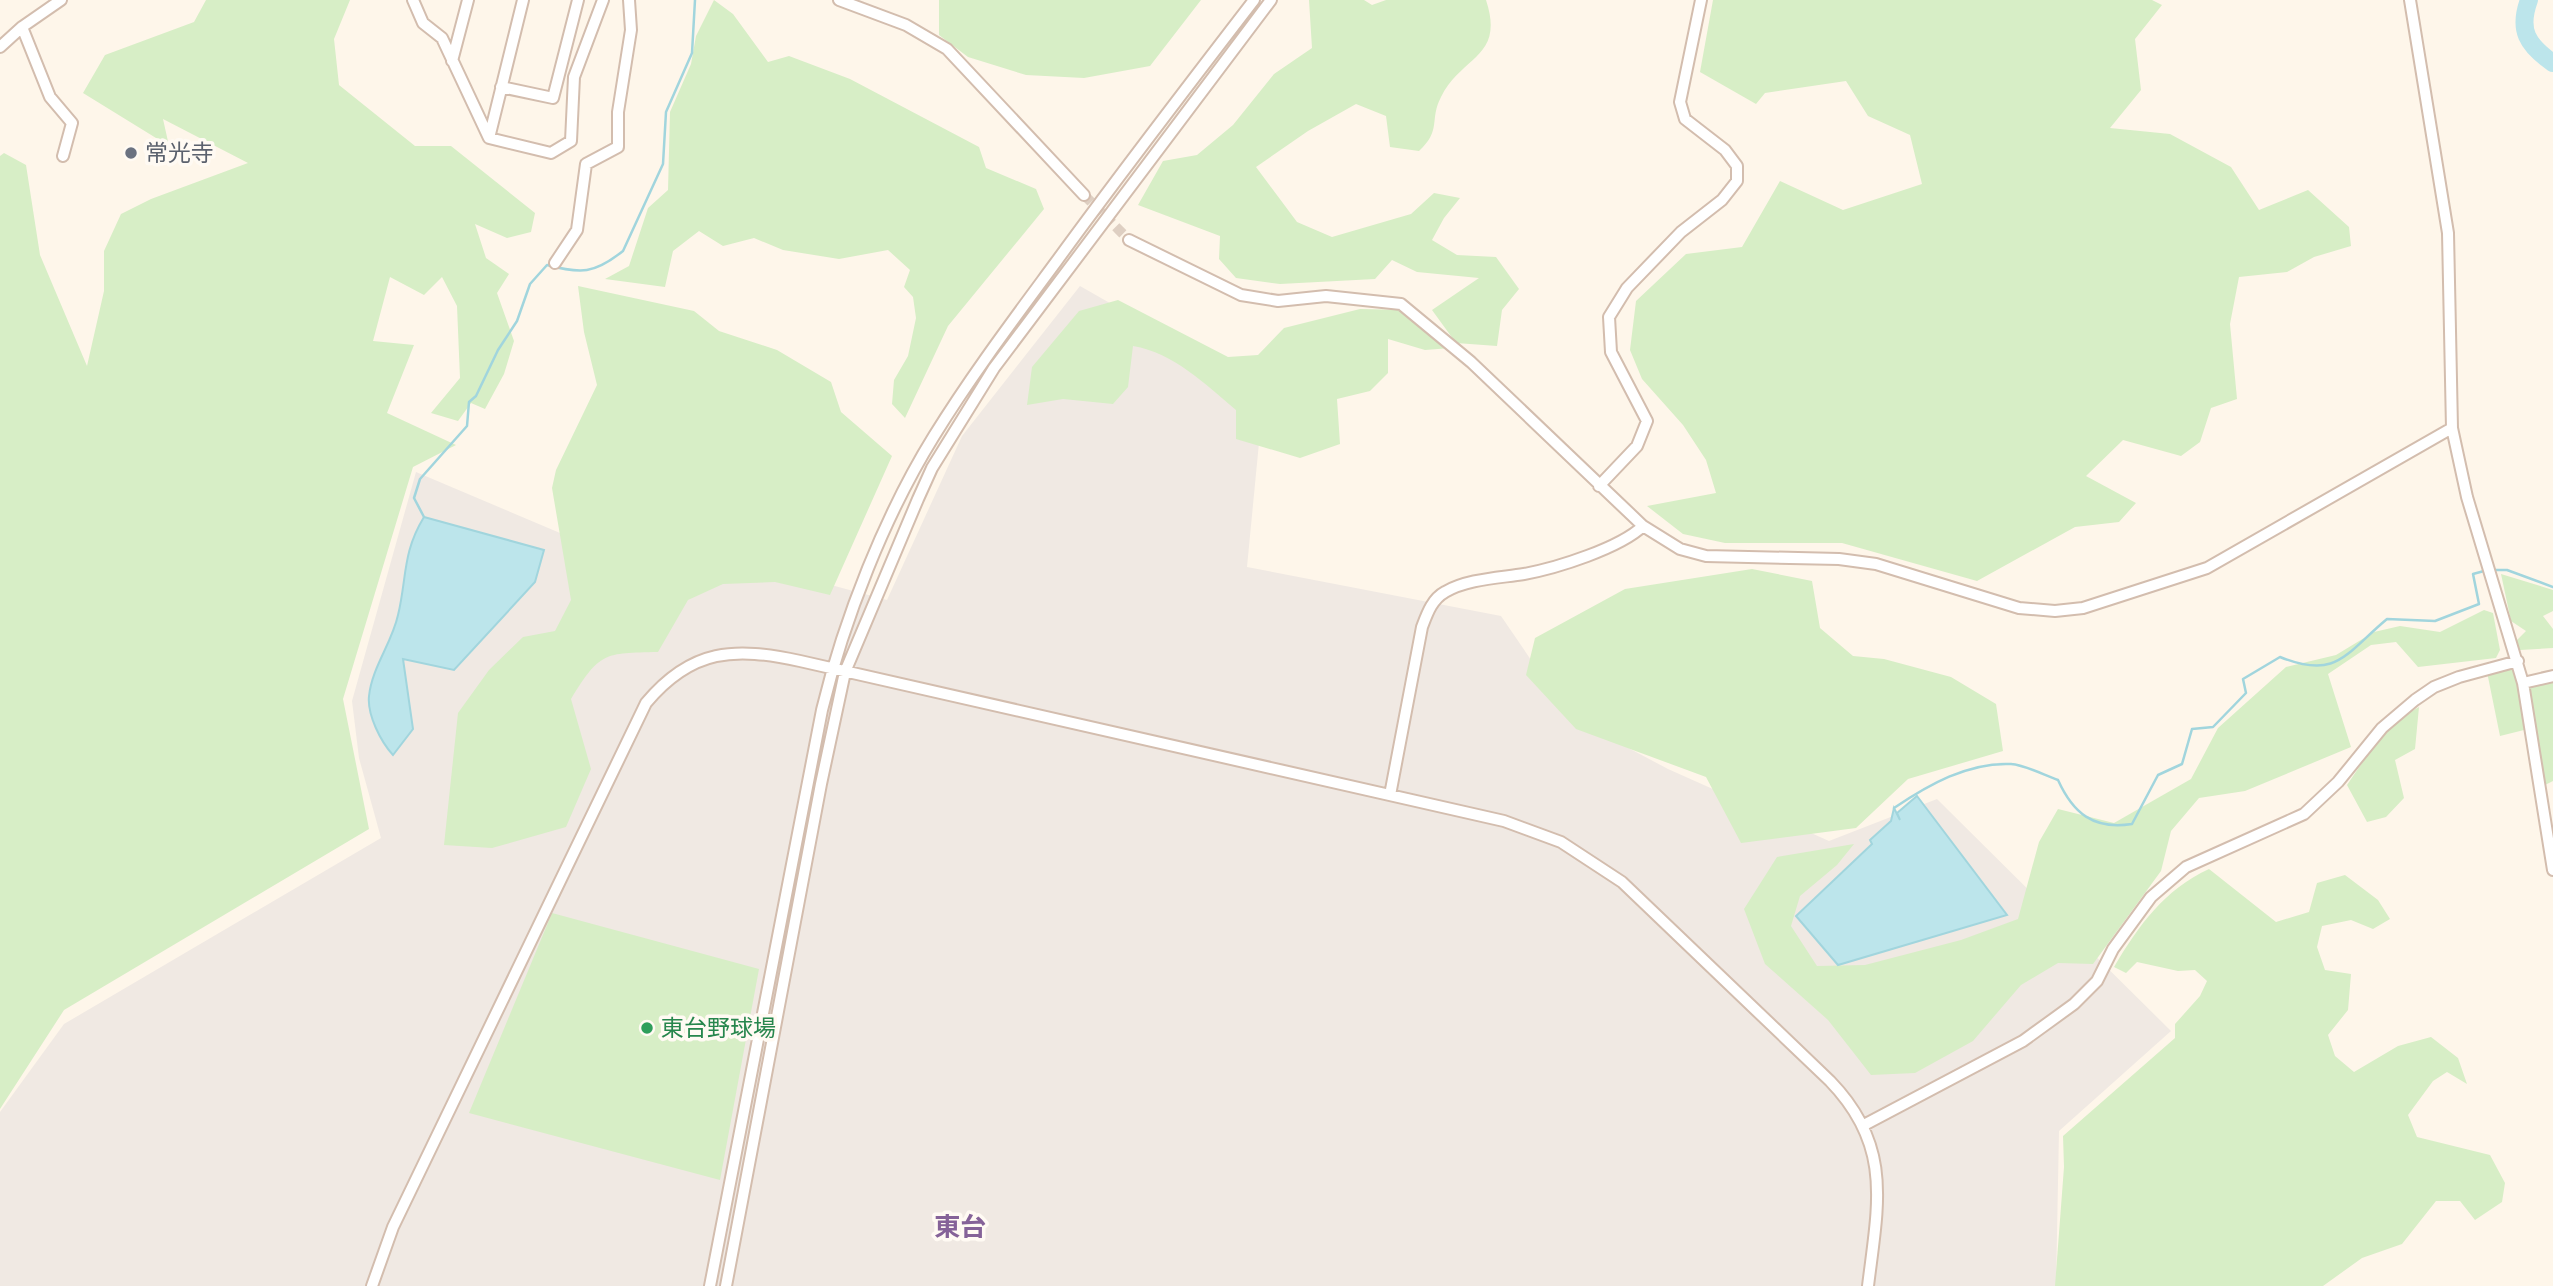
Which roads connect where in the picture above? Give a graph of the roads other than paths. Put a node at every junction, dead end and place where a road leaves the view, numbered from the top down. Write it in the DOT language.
graph roads {
  1 [pos="61,0"];
  2 [pos="413,0"];
  3 [pos="468,0"];
  4 [pos="523,0"];
  5 [pos="578,0"];
  6 [pos="604,0"];
  7 [pos="628,0"];
  8 [pos="839,0"];
  9 [pos="1254,0"];
  10 [pos="1270,0"];
  11 [pos="1701,0"];
  12 [pos="2410,0"];
  13 [pos="22,27"];
  14 [pos="0,47"];
  15 [pos="452,62"];
  16 [pos="501,87"];
  17 [pos="489,138"];
  18 [pos="63,156"];
  19 [pos="1084,195"];
  20 [pos="1129,240"];
  21 [pos="555,263"];
  22 [pos="2452,428"];
  23 [pos="1599,486"];
  24 [pos="1643,526"];
  25 [pos="2518,661"];
  26 [pos="832,668"];
  27 [pos="845,672"];
  28 [pos="2553,676"];
  29 [pos="2523,683"];
  30 [pos="1391,795"];
  31 [pos="2553,870"];
  32 [pos="1864,1125"];
  33 [pos="372,1286"];
  34 [pos="710,1286"];
  35 [pos="726,1286"];
  36 [pos="1868,1286"];
  1 -- 13 [label="street"];
  2 -- 15 [label="street"];
  3 -- 15 [label="street"];
  4 -- 16 [label="street"];
  5 -- 16 [label="street"];
  6 -- 17 [label="street"];
  7 -- 21 [label="street"];
  8 -- 19 [label="street"];
  9 -- 26 [label="street"];
  10 -- 27 [label="street"];
  11 -- 23 [label="street"];
  12 -- 22 [label="street"];
  13 -- 14 [label="street"];
  13 -- 18 [label="street"];
  15 -- 17 [label="street"];
  16 -- 17 [label="street"];
  20 -- 23 [label="street"];
  22 -- 24 [label="street"];
  22 -- 25 [label="street"];
  23 -- 24 [label="street"];
  24 -- 30 [label="street"];
  25 -- 29 [label="street"];
  25 -- 32 [label="street"];
  26 -- 27 [label="street"];
  26 -- 33 [label="street"];
  26 -- 34 [label="street"];
  27 -- 30 [label="street"];
  27 -- 35 [label="street"];
  28 -- 29 [label="street"];
  29 -- 31 [label="street"];
  30 -- 32 [label="street"];
  32 -- 36 [label="street"];
}
